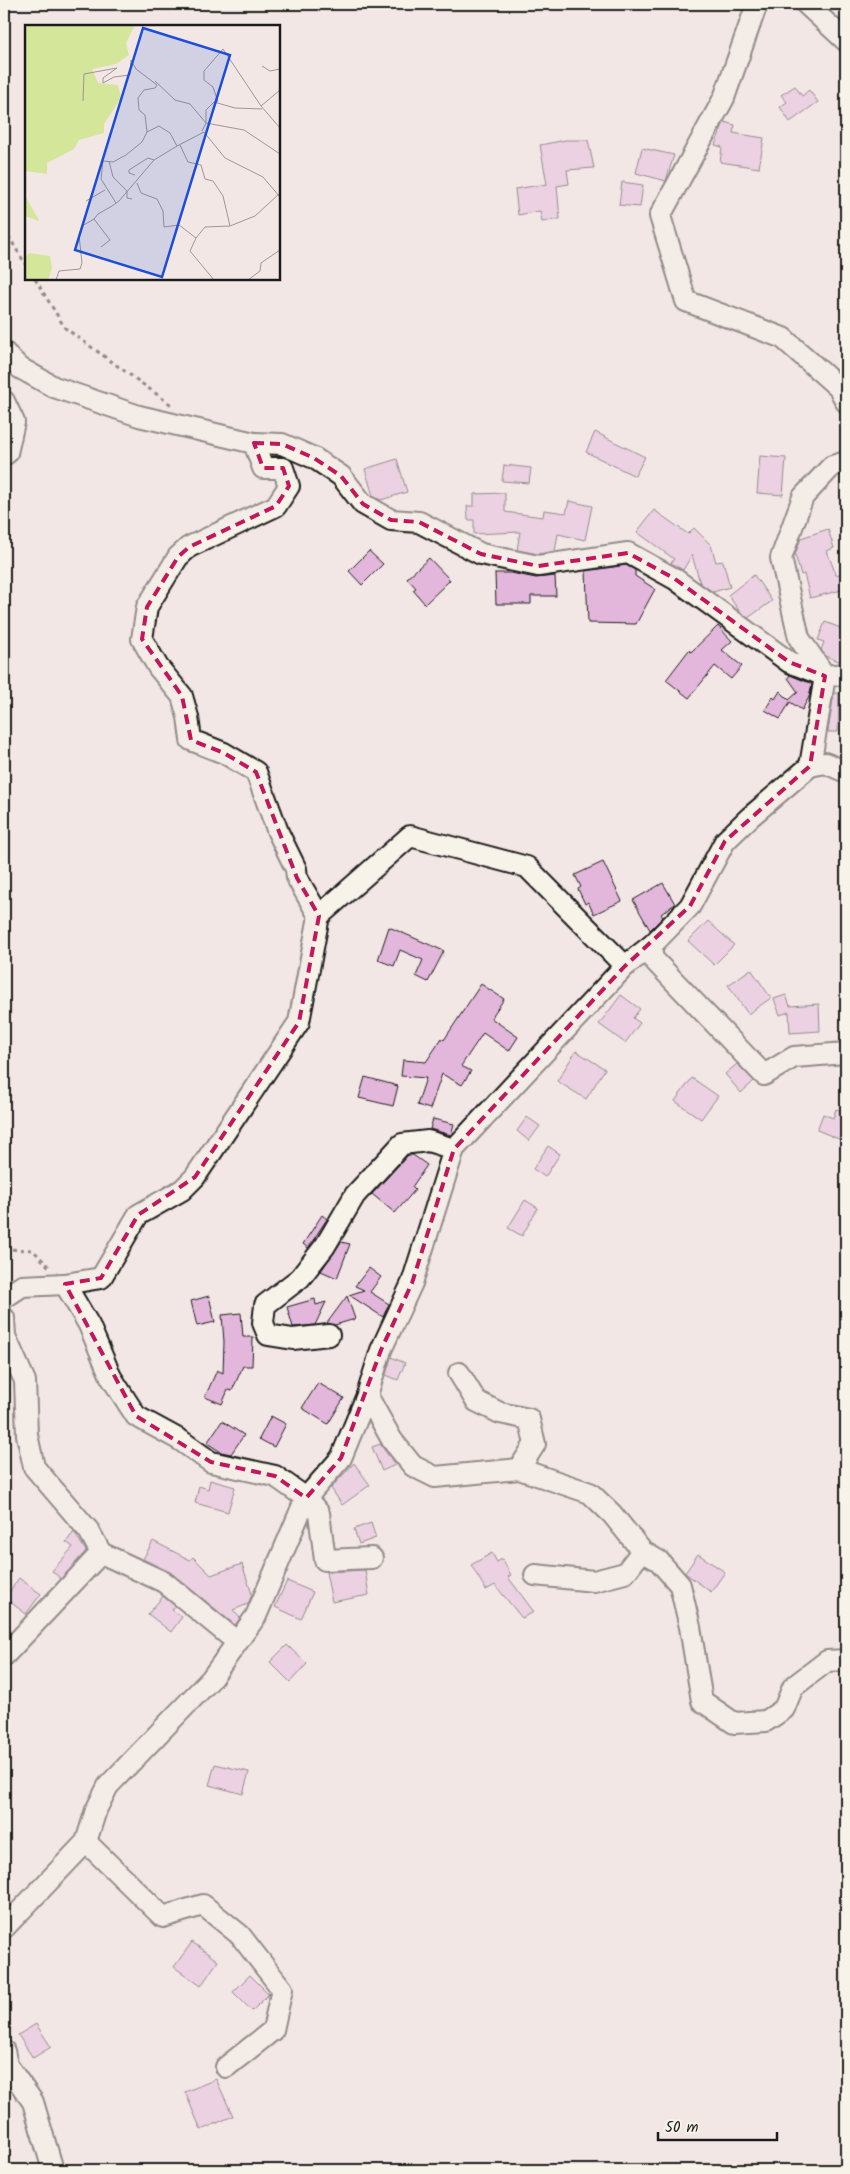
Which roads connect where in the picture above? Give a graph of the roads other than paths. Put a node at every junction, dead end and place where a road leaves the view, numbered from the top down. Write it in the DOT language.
graph roads {
  1 [pos="757,4"];
  2 [pos="806,4"];
  3 [pos="846,41"];
  4 [pos="4,352"];
  5 [pos="4,401"];
  6 [pos="846,402"];
  7 [pos="254,443"];
  8 [pos="4,456"];
  9 [pos="846,462"];
  10 [pos="846,674"];
  11 [pos="825,676"];
  12 [pos="810,766"];
  13 [pos="846,772"];
  14 [pos="319,916"];
  15 [pos="652,945"];
  16 [pos="625,966"];
  17 [pos="846,1054"];
  18 [pos="454,1148"];
  19 [pos="65,1284"];
  20 [pos="4,1298"];
  21 [pos="4,1318"];
  22 [pos="328,1335"];
  23 [pos="459,1373"];
  24 [pos="367,1395"];
  25 [pos="519,1468"];
  26 [pos="306,1498"];
  27 [pos="642,1551"];
  28 [pos="100,1553"];
  29 [pos="372,1558"];
  30 [pos="535,1575"];
  31 [pos="237,1642"];
  32 [pos="4,1656"];
  33 [pos="846,1660"];
  34 [pos="86,1842"];
  35 [pos="4,1928"];
  36 [pos="4,2051"];
  37 [pos="226,2068"];
  38 [pos="53,2170"];
  1 -- 6 [label="street"];
  2 -- 3 [label="street"];
  4 -- 7 [label="street"];
  5 -- 8 [label="street"];
  7 -- 11 [label="street"];
  7 -- 14 [label="street"];
  9 -- 11 [label="street"];
  10 -- 11 [label="street"];
  11 -- 12 [label="street"];
  12 -- 13 [label="street"];
  12 -- 15 [label="street"];
  14 -- 16 [label="street"];
  14 -- 19 [label="street"];
  15 -- 16 [label="street"];
  15 -- 17 [label="street"];
  16 -- 18 [label="street"];
  18 -- 22 [label="street"];
  18 -- 24 [label="street"];
  19 -- 20 [label="street"];
  19 -- 26 [label="street"];
  21 -- 28 [label="street"];
  23 -- 25 [label="street"];
  24 -- 25 [label="street"];
  24 -- 26 [label="street"];
  25 -- 27 [label="street"];
  26 -- 29 [label="street"];
  26 -- 31 [label="street"];
  27 -- 30 [label="street"];
  27 -- 33 [label="street"];
  28 -- 31 [label="street"];
  28 -- 32 [label="street"];
  31 -- 34 [label="street"];
  34 -- 35 [label="street"];
  34 -- 37 [label="street"];
  36 -- 38 [label="street"];
}
